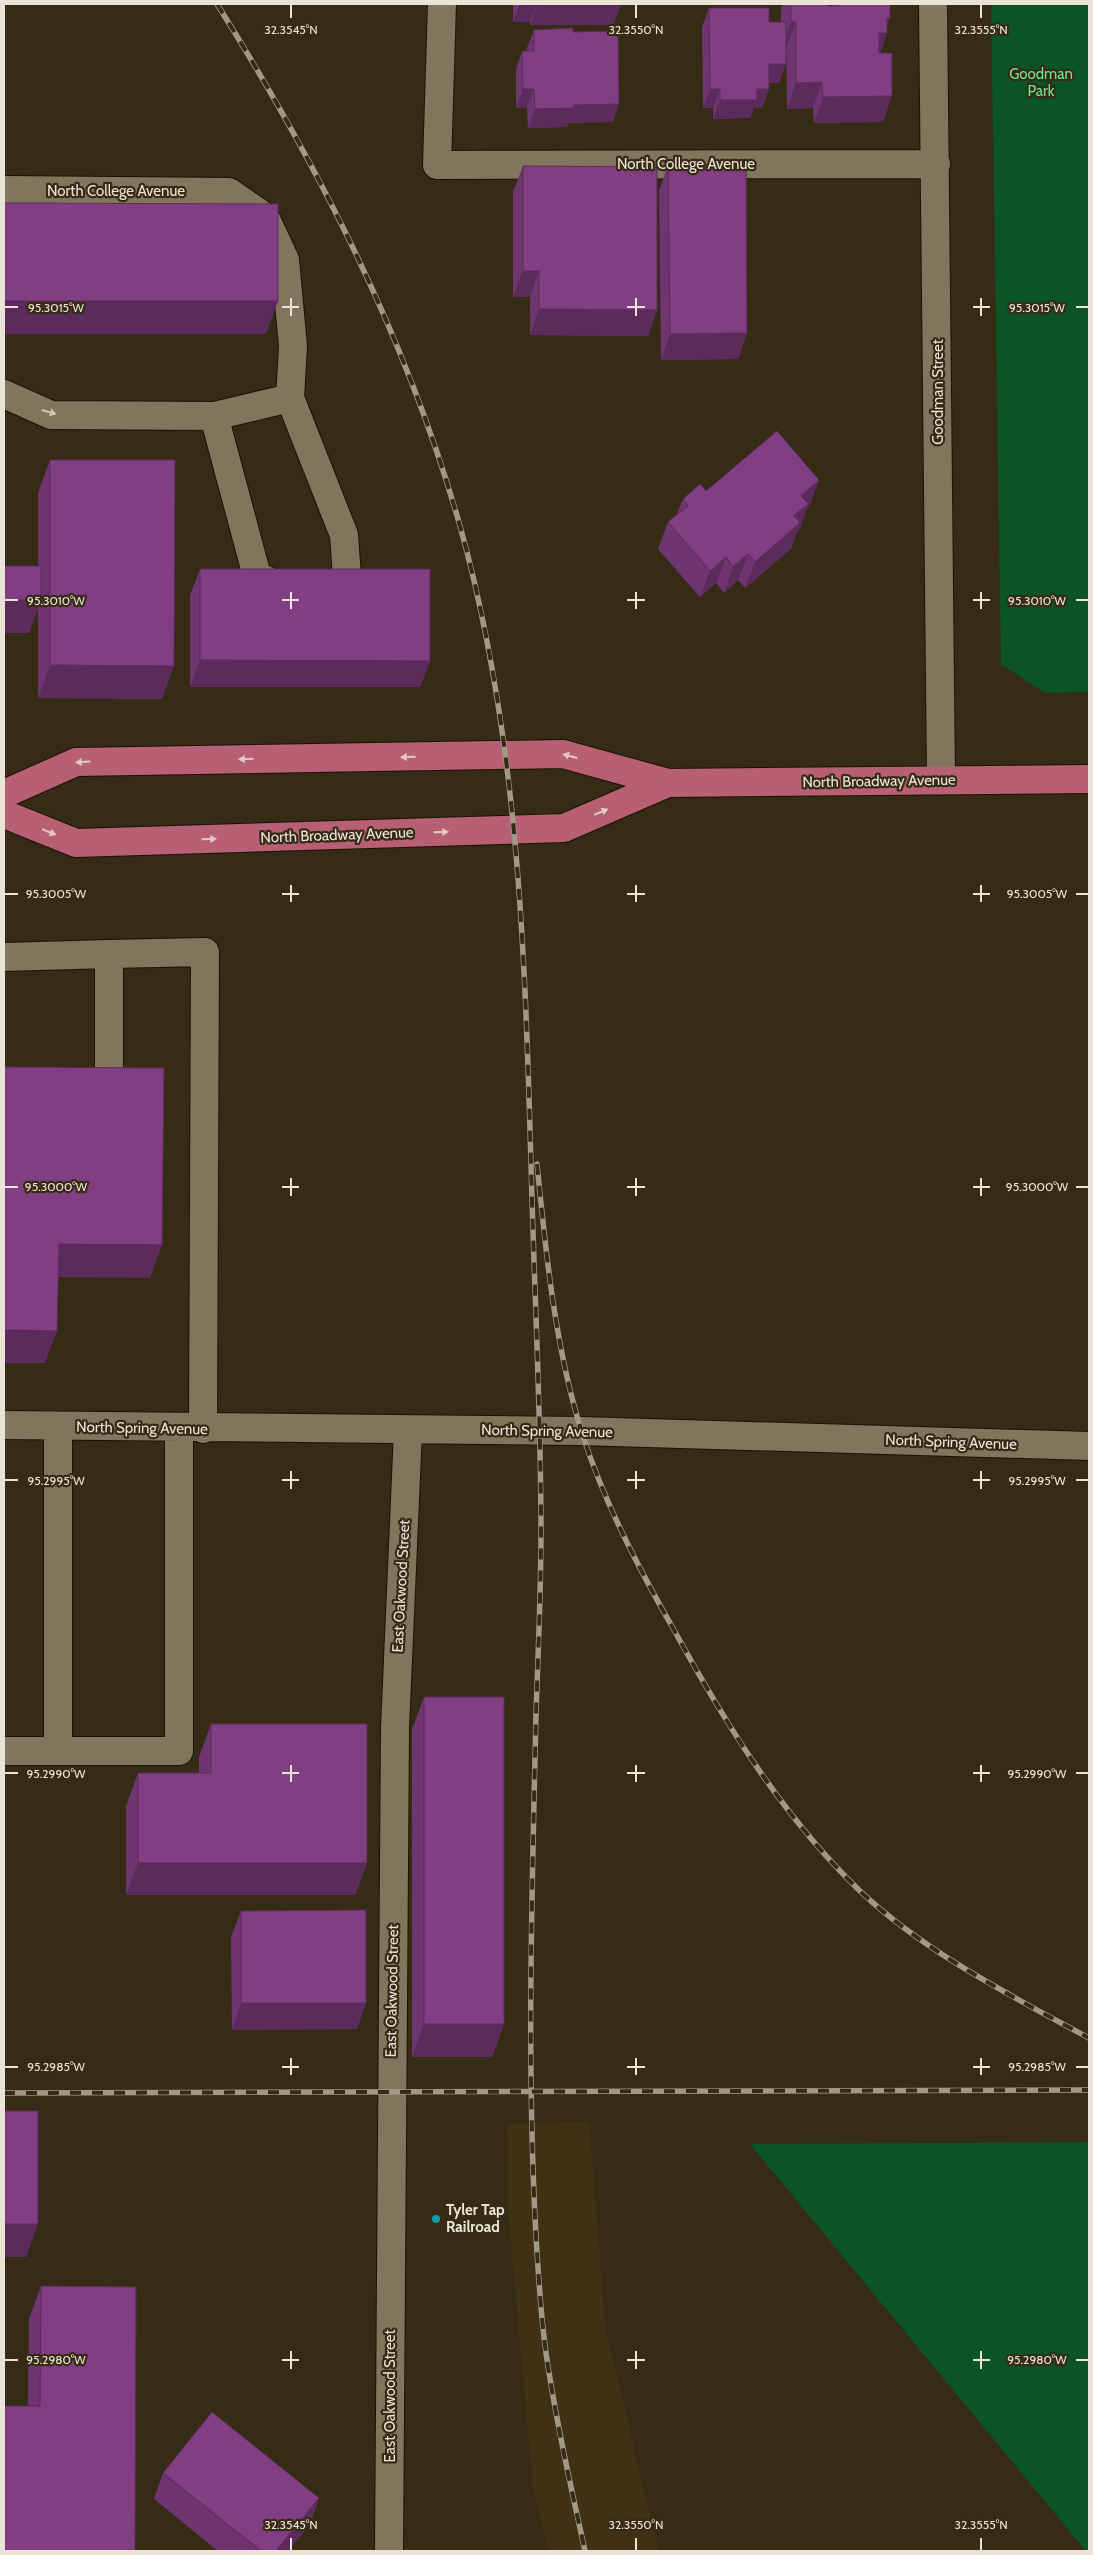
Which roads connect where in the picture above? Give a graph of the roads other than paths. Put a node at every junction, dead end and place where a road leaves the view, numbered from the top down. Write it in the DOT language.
graph roads {
  1 [pos="442,4"];
  2 [pos="933,4"];
  3 [pos="936,164"];
  4 [pos="4,190"];
  5 [pos="4,394"];
  6 [pos="290,398"];
  7 [pos="214,416"];
  8 [pos="1089,779"];
  9 [pos="941,780"];
  10 [pos="668,783"];
  11 [pos="4,794"];
  12 [pos="4,814"];
  13 [pos="109,954"];
  14 [pos="4,956"];
  15 [pos="109,1067"];
  16 [pos="4,1425"];
  17 [pos="58,1426"];
  18 [pos="191,1428"];
  19 [pos="408,1431"];
  20 [pos="1089,1446"];
  21 [pos="4,1751"];
  22 [pos="58,1751"];
  23 [pos="390,2551"];
  1 -- 3 [label="street, North College Avenue"];
  2 -- 3 [label="street, Goodman Street"];
  3 -- 9 [label="street, Goodman Street"];
  4 -- 6 [label="street, North College Avenue"];
  5 -- 7 [label="street, one-way"];
  6 -- 7 [label="street"];
  6 -- 7 [label="street"];
  8 -- 9 [label="main road, North Broadway Avenue"];
  9 -- 10 [label="main road, North Broadway Avenue"];
  10 -- 11 [label="main road, North Broadway Avenue, one-way"];
  12 -- 10 [label="main road, North Broadway Avenue, one-way"];
  13 -- 14 [label="street"];
  13 -- 15 [label="street"];
  13 -- 18 [label="street"];
  16 -- 17 [label="street, North Spring Avenue"];
  17 -- 18 [label="street, North Spring Avenue"];
  17 -- 22 [label="street"];
  18 -- 19 [label="street, North Spring Avenue"];
  18 -- 22 [label="street"];
  19 -- 20 [label="street, North Spring Avenue"];
  19 -- 23 [label="street, East Oakwood Street"];
  21 -- 22 [label="street"];
}
